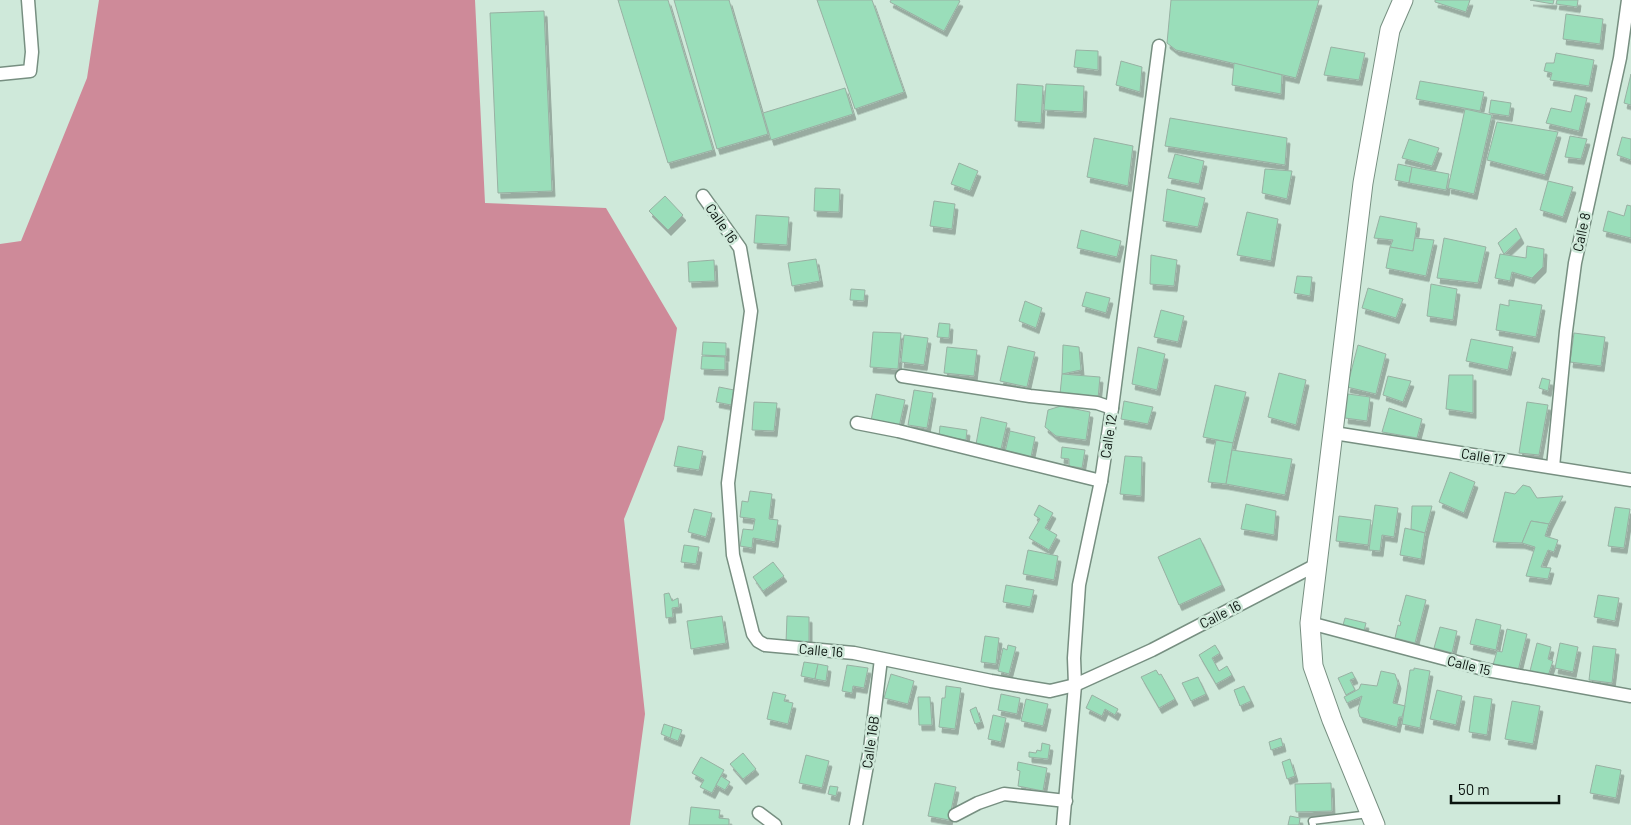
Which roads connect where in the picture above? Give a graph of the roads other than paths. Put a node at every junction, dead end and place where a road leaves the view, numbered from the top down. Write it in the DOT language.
graph roads {
  1 [pos="28,0"];
  2 [pos="1403,0"];
  3 [pos="1628,0"];
  4 [pos="1159,46"];
  5 [pos="1625,58"];
  6 [pos="0,74"];
  7 [pos="703,196"];
  8 [pos="902,376"];
  9 [pos="1112,408"];
  10 [pos="856,423"];
  11 [pos="1334,434"];
  12 [pos="1553,467"];
  13 [pos="1101,480"];
  14 [pos="1631,480"];
  15 [pos="1316,565"];
  16 [pos="1310,623"];
  17 [pos="881,658"];
  18 [pos="1076,685"];
  19 [pos="1631,696"];
  20 [pos="1066,801"];
  21 [pos="759,813"];
  22 [pos="955,815"];
  23 [pos="1373,819"];
  24 [pos="775,825"];
  25 [pos="856,825"];
  26 [pos="1063,825"];
  27 [pos="1313,825"];
  1 -- 6 [label="street"];
  2 -- 11 [label="street"];
  3 -- 5 [label="street, Calle 8"];
  4 -- 9 [label="street, Calle 12"];
  5 -- 12 [label="street, Calle 8"];
  7 -- 17 [label="street, Calle 16"];
  8 -- 9 [label="street"];
  9 -- 13 [label="street, Calle 12"];
  10 -- 13 [label="street"];
  11 -- 12 [label="street, Calle 17"];
  11 -- 15 [label="street"];
  12 -- 14 [label="street, Calle 17"];
  13 -- 18 [label="street, Calle 12"];
  15 -- 16 [label="street"];
  15 -- 18 [label="street, Calle 16"];
  16 -- 19 [label="street, Calle 15"];
  16 -- 23 [label="street"];
  17 -- 18 [label="street, Calle 16"];
  17 -- 25 [label="street, Calle 16B"];
  18 -- 20 [label="street, Calle 12"];
  20 -- 22 [label="street"];
  20 -- 26 [label="street, Calle 12"];
  21 -- 24 [label="street"];
  23 -- 27 [label="lane"];
}
